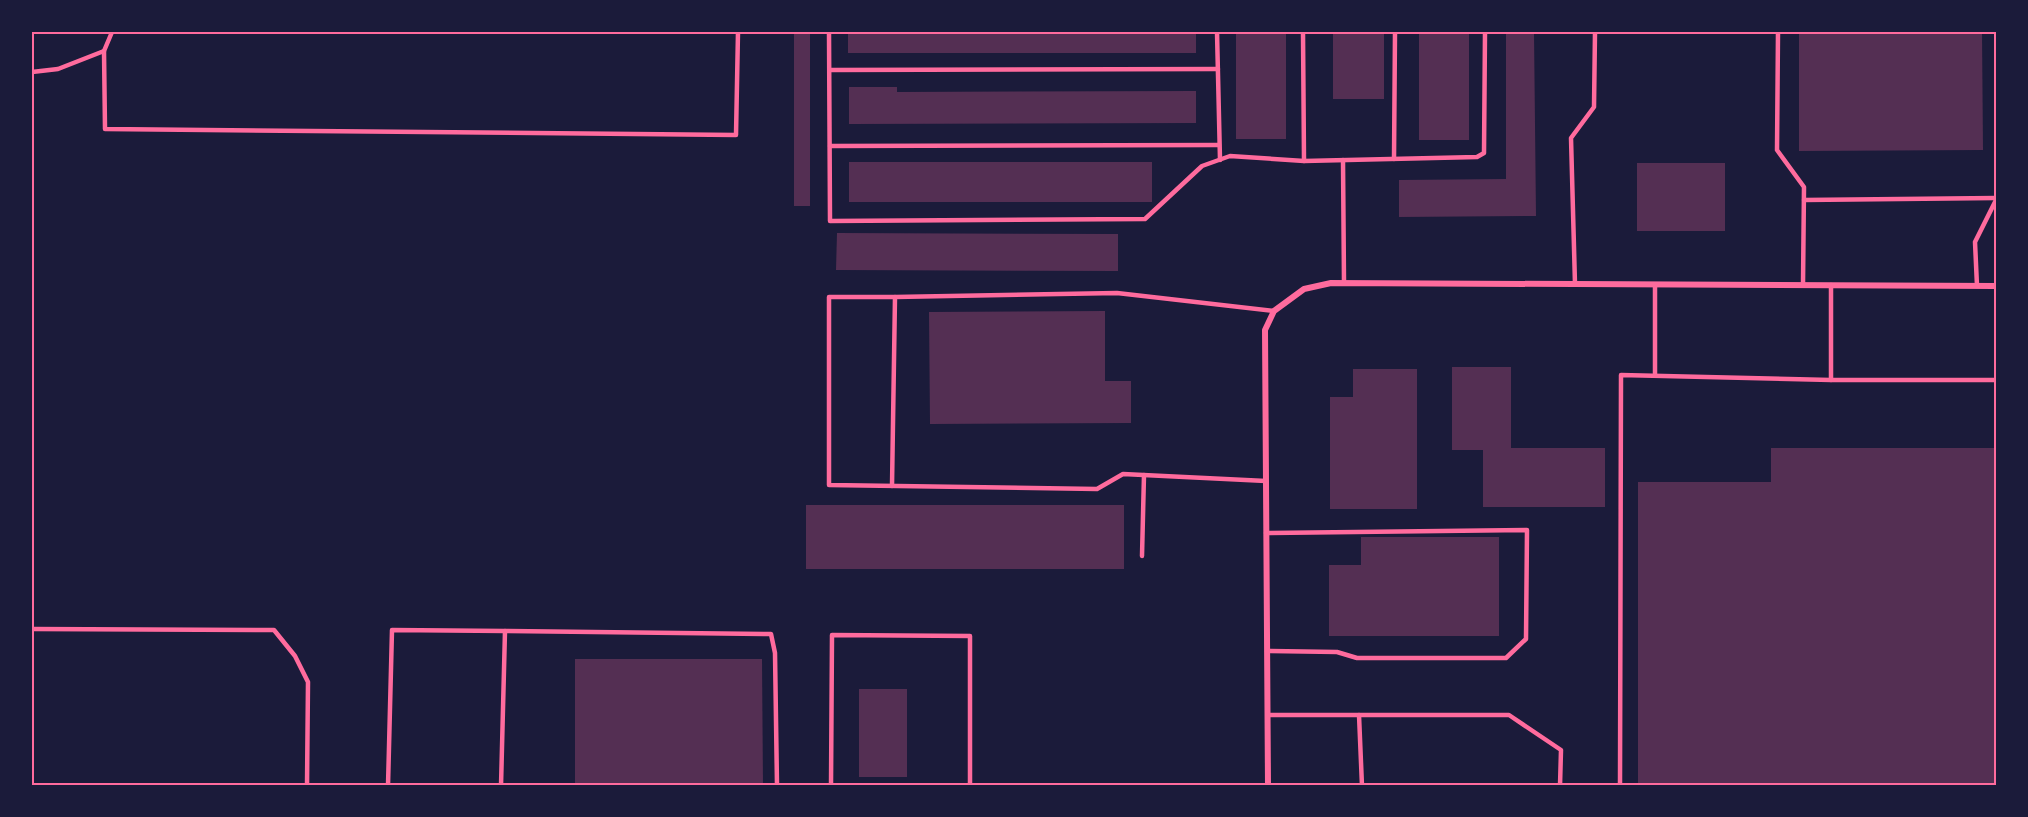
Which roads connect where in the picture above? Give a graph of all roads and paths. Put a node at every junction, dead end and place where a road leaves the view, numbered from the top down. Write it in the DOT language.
graph roads {
  1 [pos="112,32"];
  2 [pos="738,32"];
  3 [pos="829,32"];
  4 [pos="1217,32"];
  5 [pos="1303,32"];
  6 [pos="1395,32"];
  7 [pos="1485,32"];
  8 [pos="1595,32"];
  9 [pos="1778,32"];
  10 [pos="104,51"];
  11 [pos="1218,69"];
  12 [pos="830,70"];
  13 [pos="32,72"];
  14 [pos="1219,145"];
  15 [pos="830,146"];
  16 [pos="1394,159"];
  17 [pos="1220,160"];
  18 [pos="1343,160"];
  19 [pos="1304,161"];
  20 [pos="1996,199"];
  21 [pos="1804,200"];
  22 [pos="1344,283"];
  23 [pos="1575,284"];
  24 [pos="1654,285"];
  25 [pos="1803,285"];
  26 [pos="1831,285"];
  27 [pos="1977,286"];
  28 [pos="1996,286"];
  29 [pos="895,297"];
  30 [pos="1274,311"];
  31 [pos="1654,375"];
  32 [pos="1831,380"];
  33 [pos="1996,380"];
  34 [pos="1144,475"];
  35 [pos="1266,481"];
  36 [pos="892,486"];
  37 [pos="1266,533"];
  38 [pos="1142,556"];
  39 [pos="32,629"];
  40 [pos="505,631"];
  41 [pos="1267,651"];
  42 [pos="1268,715"];
  43 [pos="1359,715"];
  44 [pos="307,786"];
  45 [pos="388,786"];
  46 [pos="501,786"];
  47 [pos="777,786"];
  48 [pos="831,786"];
  49 [pos="970,786"];
  50 [pos="1268,786"];
  51 [pos="1362,786"];
  52 [pos="1560,786"];
  53 [pos="1620,786"];
  1 -- 10 [label="lane"];
  2 -- 10 [label="lane"];
  3 -- 12 [label="lane"];
  4 -- 11 [label="lane"];
  5 -- 19 [label="lane"];
  6 -- 16 [label="lane"];
  7 -- 16 [label="lane"];
  8 -- 23 [label="lane"];
  9 -- 21 [label="lane"];
  10 -- 13 [label="lane"];
  11 -- 12 [label="lane"];
  11 -- 14 [label="lane"];
  12 -- 15 [label="lane"];
  14 -- 15 [label="lane"];
  14 -- 17 [label="lane"];
  15 -- 17 [label="lane"];
  16 -- 18 [label="lane"];
  17 -- 19 [label="lane"];
  18 -- 19 [label="lane"];
  18 -- 22 [label="lane"];
  20 -- 21 [label="lane"];
  20 -- 27 [label="lane"];
  21 -- 25 [label="lane"];
  22 -- 23 [label="street"];
  22 -- 30 [label="street"];
  23 -- 24 [label="street"];
  24 -- 25 [label="street"];
  24 -- 31 [label="lane"];
  25 -- 26 [label="street"];
  26 -- 27 [label="street"];
  26 -- 32 [label="lane"];
  27 -- 28 [label="street"];
  29 -- 30 [label="lane"];
  29 -- 36 [label="lane"];
  29 -- 36 [label="lane"];
  30 -- 35 [label="street"];
  31 -- 32 [label="lane"];
  31 -- 53 [label="lane"];
  32 -- 33 [label="lane"];
  34 -- 35 [label="lane"];
  34 -- 36 [label="lane"];
  34 -- 38 [label="lane"];
  35 -- 37 [label="street"];
  37 -- 41 [label="street"];
  37 -- 41 [label="lane"];
  39 -- 44 [label="lane"];
  40 -- 45 [label="lane"];
  40 -- 46 [label="lane"];
  40 -- 47 [label="lane"];
  41 -- 42 [label="street"];
  42 -- 43 [label="lane"];
  42 -- 50 [label="street"];
  43 -- 51 [label="lane"];
  43 -- 52 [label="lane"];
  48 -- 49 [label="lane"];
}
